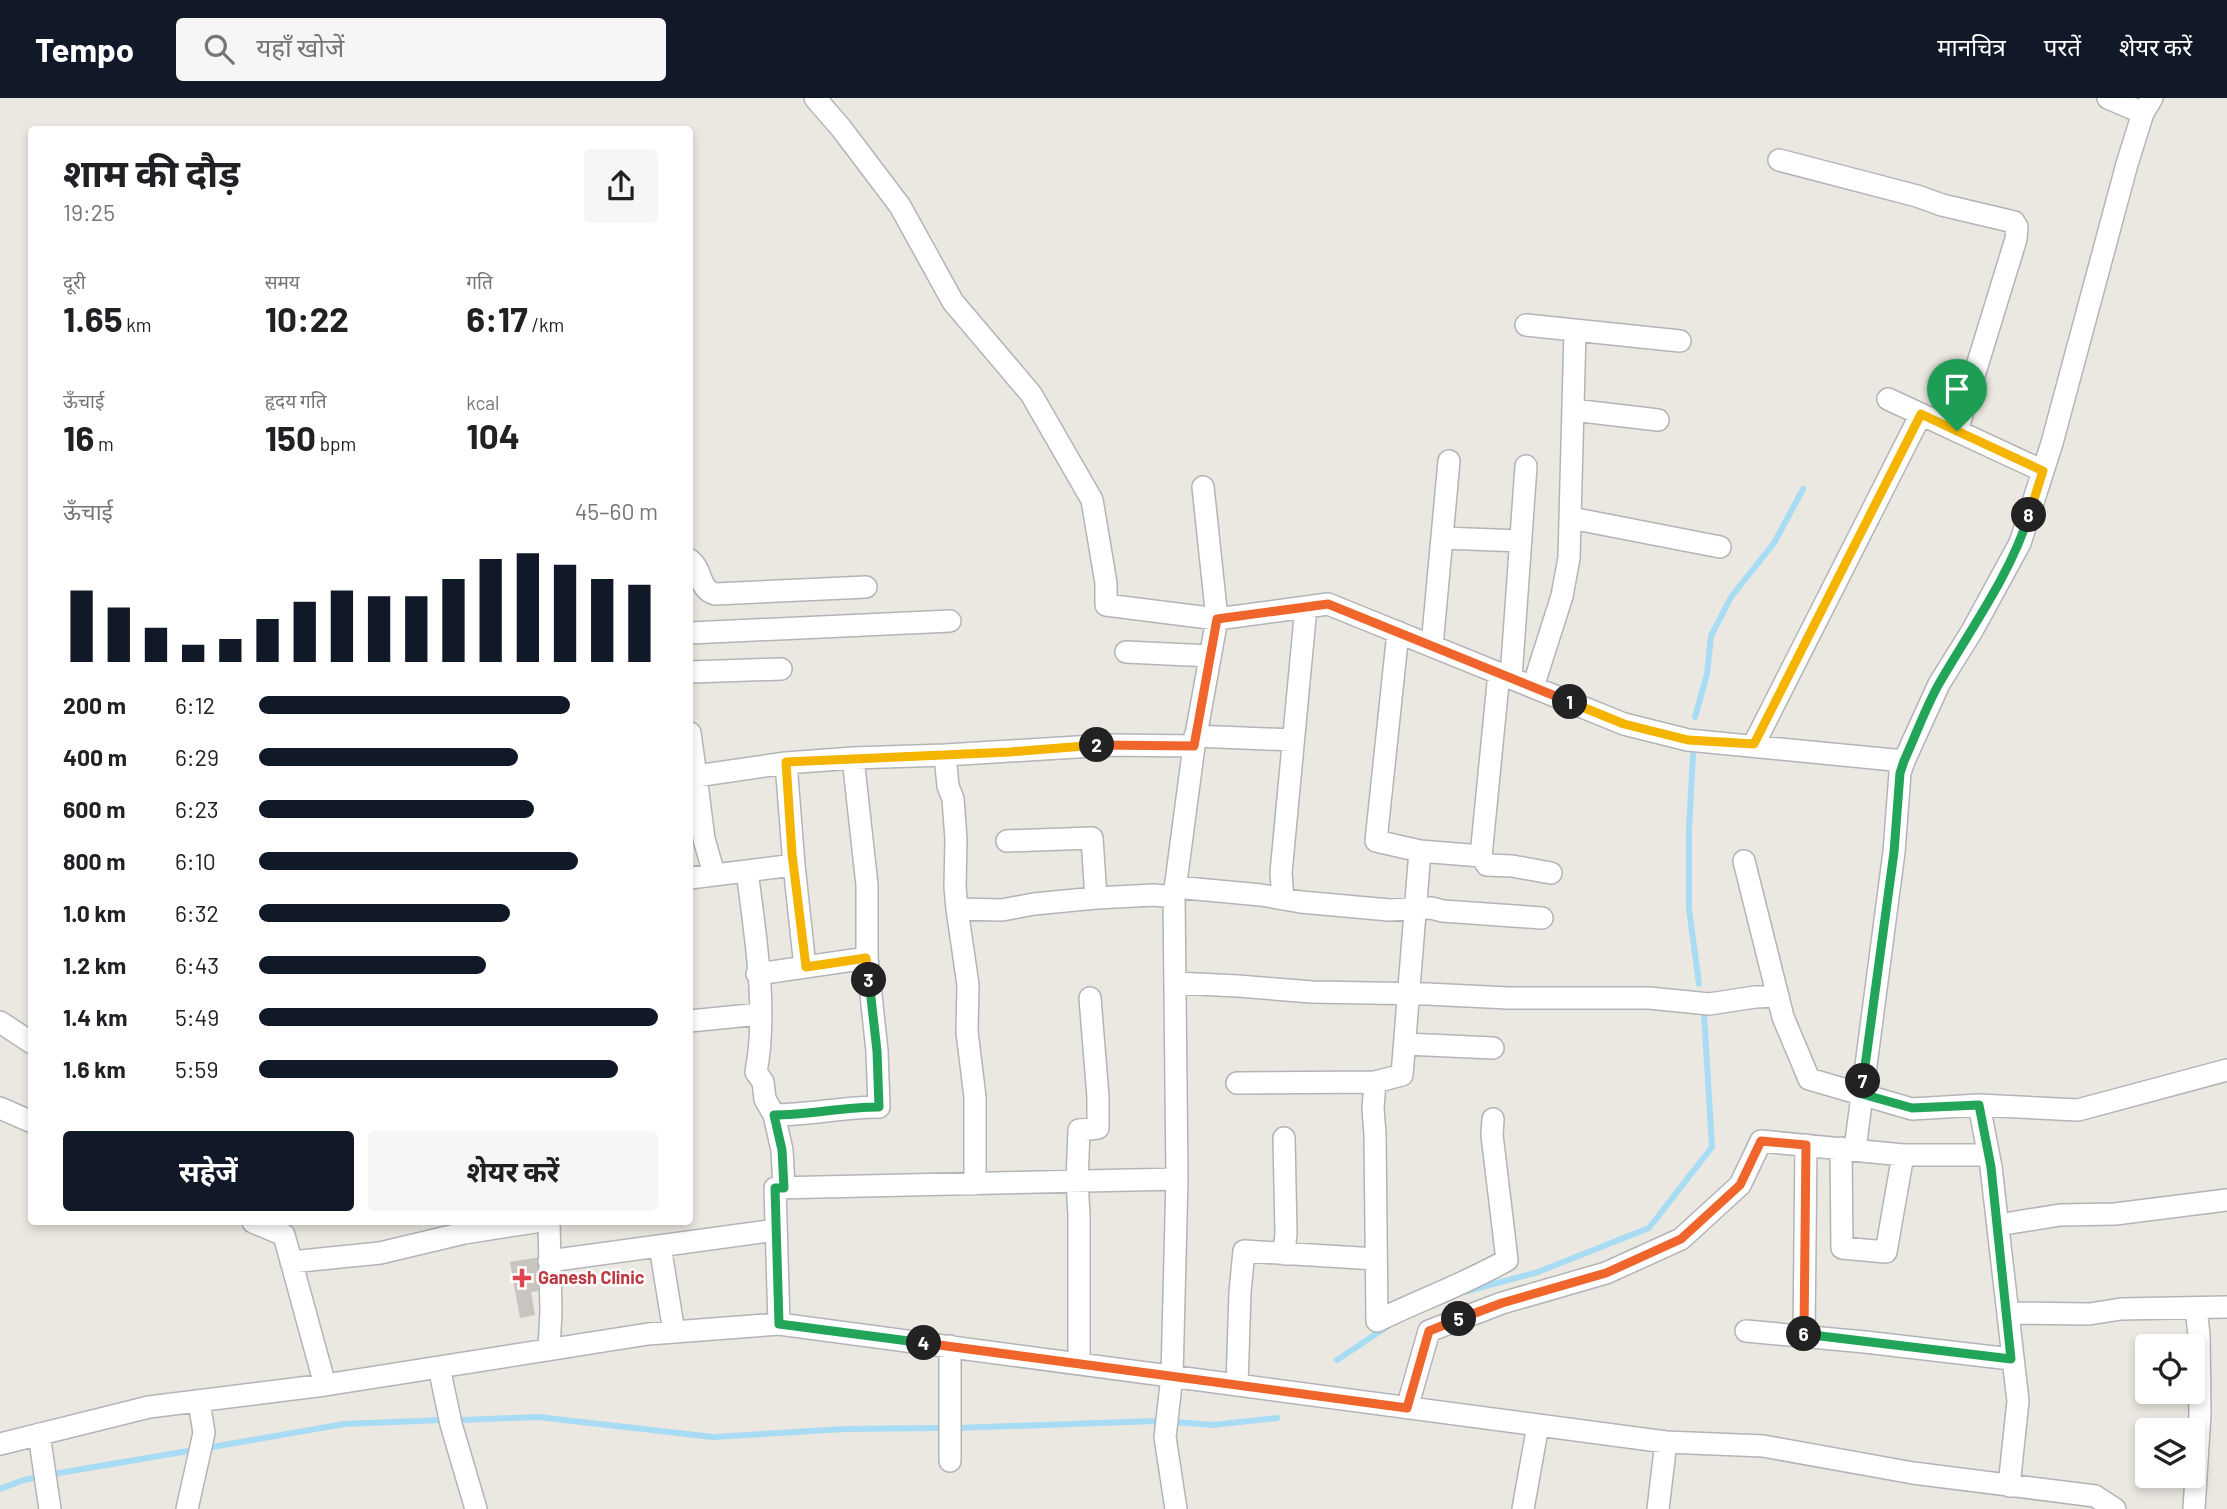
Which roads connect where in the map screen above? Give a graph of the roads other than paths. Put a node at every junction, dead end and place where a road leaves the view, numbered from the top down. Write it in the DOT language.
graph roads {
  1 [pos="815,98"];
  2 [pos="2108,98"];
  3 [pos="2148,105"];
  4 [pos="1779,160"];
  5 [pos="1526,325"];
  6 [pos="1574,331"];
  7 [pos="1680,341"];
  8 [pos="1888,399"];
  9 [pos="1573,410"];
  10 [pos="1921,414"];
  11 [pos="1658,421"];
  12 [pos="1957,431"];
  13 [pos="1449,461"];
  14 [pos="1526,466"];
  15 [pos="2043,471"];
  16 [pos="1203,487"];
  17 [pos="1571,517"];
  18 [pos="1443,538"];
  19 [pos="1521,541"];
  20 [pos="1720,547"];
  21 [pos="693,563"];
  22 [pos="866,587"];
  23 [pos="1306,607"];
  24 [pos="1217,619"];
  25 [pos="950,621"];
  26 [pos="1398,632"];
  27 [pos="693,633"];
  28 [pos="1432,646"];
  29 [pos="1126,653"];
  30 [pos="1210,656"];
  31 [pos="781,669"];
  32 [pos="693,672"];
  33 [pos="1505,676"];
  34 [pos="1532,687"];
  35 [pos="1293,740"];
  36 [pos="1194,741"];
  37 [pos="1754,744"];
  38 [pos="693,754"];
  39 [pos="946,755"];
  40 [pos="853,758"];
  41 [pos="1904,761"];
  42 [pos="786,762"];
  43 [pos="696,776"];
  44 [pos="1007,841"];
  45 [pos="1420,851"];
  46 [pos="1481,856"];
  47 [pos="1744,861"];
  48 [pos="794,865"];
  49 [pos="747,871"];
  50 [pos="1551,873"];
  51 [pos="714,874"];
  52 [pos="693,878"];
  53 [pos="1175,892"];
  54 [pos="1096,898"];
  55 [pos="1283,899"];
  56 [pos="1415,908"];
  57 [pos="957,909"];
  58 [pos="1542,918"];
  59 [pos="866,958"];
  60 [pos="806,967"];
  61 [pos="758,974"];
  62 [pos="1175,983"];
  63 [pos="1409,994"];
  64 [pos="1778,996"];
  65 [pos="1090,999"];
  66 [pos="760,1014"];
  67 [pos="693,1021"];
  68 [pos="0,1022"];
  69 [pos="28,1040"];
  70 [pos="1405,1044"];
  71 [pos="1493,1048"];
  72 [pos="2226,1076"];
  73 [pos="1375,1082"];
  74 [pos="1237,1083"];
  75 [pos="1862,1094"];
  76 [pos="1979,1105"];
  77 [pos="0,1108"];
  78 [pos="774,1115"];
  79 [pos="1493,1119"];
  80 [pos="28,1120"];
  81 [pos="1284,1138"];
  82 [pos="1806,1145"];
  83 [pos="1848,1148"];
  84 [pos="1903,1155"];
  85 [pos="1988,1155"];
  86 [pos="1177,1179"];
  87 [pos="1077,1181"];
  88 [pos="975,1184"];
  89 [pos="784,1188"];
  90 [pos="2227,1199"];
  91 [pos="1998,1224"];
  92 [pos="260,1225"];
  93 [pos="516,1225"];
  94 [pos="549,1225"];
  95 [pos="776,1230"];
  96 [pos="660,1246"];
  97 [pos="1284,1254"];
  98 [pos="1376,1259"];
  99 [pos="549,1261"];
  100 [pos="291,1262"];
  101 [pos="2227,1307"];
  102 [pos="2196,1308"];
  103 [pos="2008,1313"];
  104 [pos="779,1324"];
  105 [pos="1746,1331"];
  106 [pos="674,1332"];
  107 [pos="1804,1336"];
  108 [pos="950,1346"];
  109 [pos="549,1349"];
  110 [pos="2011,1359"];
  111 [pos="1079,1363"];
  112 [pos="439,1367"];
  113 [pos="1171,1376"];
  114 [pos="325,1385"];
  115 [pos="1237,1385"];
  116 [pos="199,1401"];
  117 [pos="1407,1408"];
  118 [pos="1538,1425"];
  119 [pos="39,1434"];
  120 [pos="1666,1441"];
  121 [pos="0,1444"];
  122 [pos="950,1461"];
  123 [pos="2009,1486"];
  124 [pos="50,1509"];
  125 [pos="187,1509"];
  126 [pos="476,1509"];
  127 [pos="1176,1509"];
  128 [pos="1523,1509"];
  129 [pos="1658,1509"];
  130 [pos="2115,1509"];
  131 [pos="2194,1509"];
  1 -- 24 [label="street"];
  2 -- 3 [label="street"];
  3 -- 15 [label="street"];
  4 -- 12 [label="street"];
  5 -- 6 [label="street"];
  6 -- 7 [label="street"];
  6 -- 9 [label="street"];
  8 -- 10 [label="street"];
  9 -- 11 [label="street"];
  9 -- 17 [label="street"];
  10 -- 12 [label="street"];
  10 -- 37 [label="street"];
  12 -- 15 [label="street"];
  13 -- 18 [label="street"];
  14 -- 19 [label="street"];
  15 -- 41 [label="street"];
  16 -- 24 [label="street"];
  17 -- 20 [label="street"];
  17 -- 34 [label="street"];
  18 -- 19 [label="street"];
  18 -- 28 [label="street"];
  19 -- 33 [label="street"];
  21 -- 22 [label="street"];
  23 -- 24 [label="street"];
  23 -- 26 [label="street"];
  23 -- 35 [label="street"];
  24 -- 30 [label="street"];
  25 -- 27 [label="street"];
  26 -- 28 [label="street"];
  26 -- 45 [label="street"];
  28 -- 33 [label="street"];
  29 -- 30 [label="street"];
  30 -- 36 [label="street"];
  31 -- 32 [label="street"];
  33 -- 34 [label="street"];
  33 -- 46 [label="street"];
  34 -- 37 [label="street"];
  35 -- 36 [label="street"];
  35 -- 55 [label="street"];
  36 -- 39 [label="street"];
  36 -- 53 [label="street"];
  37 -- 41 [label="street"];
  38 -- 43 [label="street"];
  39 -- 40 [label="street"];
  39 -- 57 [label="street"];
  40 -- 42 [label="street"];
  40 -- 59 [label="street"];
  41 -- 75 [label="street"];
  42 -- 43 [label="street"];
  42 -- 48 [label="street"];
  43 -- 51 [label="street"];
  44 -- 54 [label="street"];
  45 -- 46 [label="street"];
  45 -- 56 [label="street"];
  46 -- 50 [label="street"];
  47 -- 64 [label="street"];
  48 -- 49 [label="street"];
  48 -- 60 [label="street"];
  49 -- 51 [label="street"];
  49 -- 61 [label="street"];
  51 -- 52 [label="street"];
  53 -- 54 [label="street"];
  53 -- 55 [label="street"];
  53 -- 62 [label="street"];
  54 -- 57 [label="street"];
  55 -- 56 [label="street"];
  56 -- 58 [label="street"];
  56 -- 63 [label="street"];
  57 -- 88 [label="street"];
  59 -- 60 [label="street"];
  59 -- 78 [label="street"];
  60 -- 61 [label="street"];
  61 -- 66 [label="street"];
  62 -- 63 [label="street"];
  62 -- 86 [label="street"];
  63 -- 64 [label="street"];
  63 -- 70 [label="street"];
  64 -- 75 [label="street"];
  65 -- 87 [label="street"];
  66 -- 67 [label="street"];
  66 -- 78 [label="street"];
  68 -- 69 [label="street"];
  70 -- 71 [label="street"];
  70 -- 73 [label="street"];
  72 -- 76 [label="street"];
  73 -- 74 [label="street"];
  73 -- 98 [label="street"];
  75 -- 76 [label="street"];
  75 -- 83 [label="street"];
  76 -- 85 [label="street"];
  77 -- 80 [label="street"];
  78 -- 89 [label="street"];
  79 -- 98 [label="street"];
  81 -- 97 [label="street"];
  82 -- 83 [label="street"];
  82 -- 107 [label="street"];
  82 -- 117 [label="street"];
  83 -- 84 [label="street"];
  83 -- 84 [label="street"];
  84 -- 85 [label="street"];
  85 -- 91 [label="street"];
  86 -- 87 [label="street"];
  86 -- 113 [label="street"];
  87 -- 88 [label="street"];
  87 -- 111 [label="street"];
  88 -- 89 [label="street"];
  89 -- 95 [label="street"];
  90 -- 91 [label="street"];
  91 -- 103 [label="street"];
  92 -- 100 [label="street"];
  93 -- 100 [label="street"];
  94 -- 99 [label="street"];
  95 -- 96 [label="street"];
  95 -- 104 [label="street"];
  96 -- 99 [label="street"];
  96 -- 106 [label="street"];
  97 -- 98 [label="street"];
  97 -- 115 [label="street"];
  99 -- 109 [label="street"];
  100 -- 114 [label="street"];
  101 -- 102 [label="street"];
  102 -- 103 [label="street"];
  102 -- 131 [label="street"];
  103 -- 110 [label="street"];
  104 -- 106 [label="street"];
  104 -- 108 [label="street"];
  105 -- 107 [label="street"];
  106 -- 109 [label="street"];
  107 -- 110 [label="street"];
  108 -- 111 [label="street"];
  108 -- 122 [label="street"];
  109 -- 112 [label="street"];
  110 -- 123 [label="street"];
  111 -- 113 [label="street"];
  112 -- 114 [label="street"];
  112 -- 126 [label="street"];
  113 -- 115 [label="street"];
  113 -- 127 [label="street"];
  114 -- 116 [label="street"];
  115 -- 117 [label="street"];
  116 -- 119 [label="street"];
  116 -- 125 [label="street"];
  117 -- 118 [label="street"];
  118 -- 120 [label="street"];
  118 -- 128 [label="street"];
  119 -- 121 [label="street"];
  119 -- 124 [label="street"];
  120 -- 123 [label="street"];
  120 -- 129 [label="street"];
  123 -- 130 [label="street"];
}
